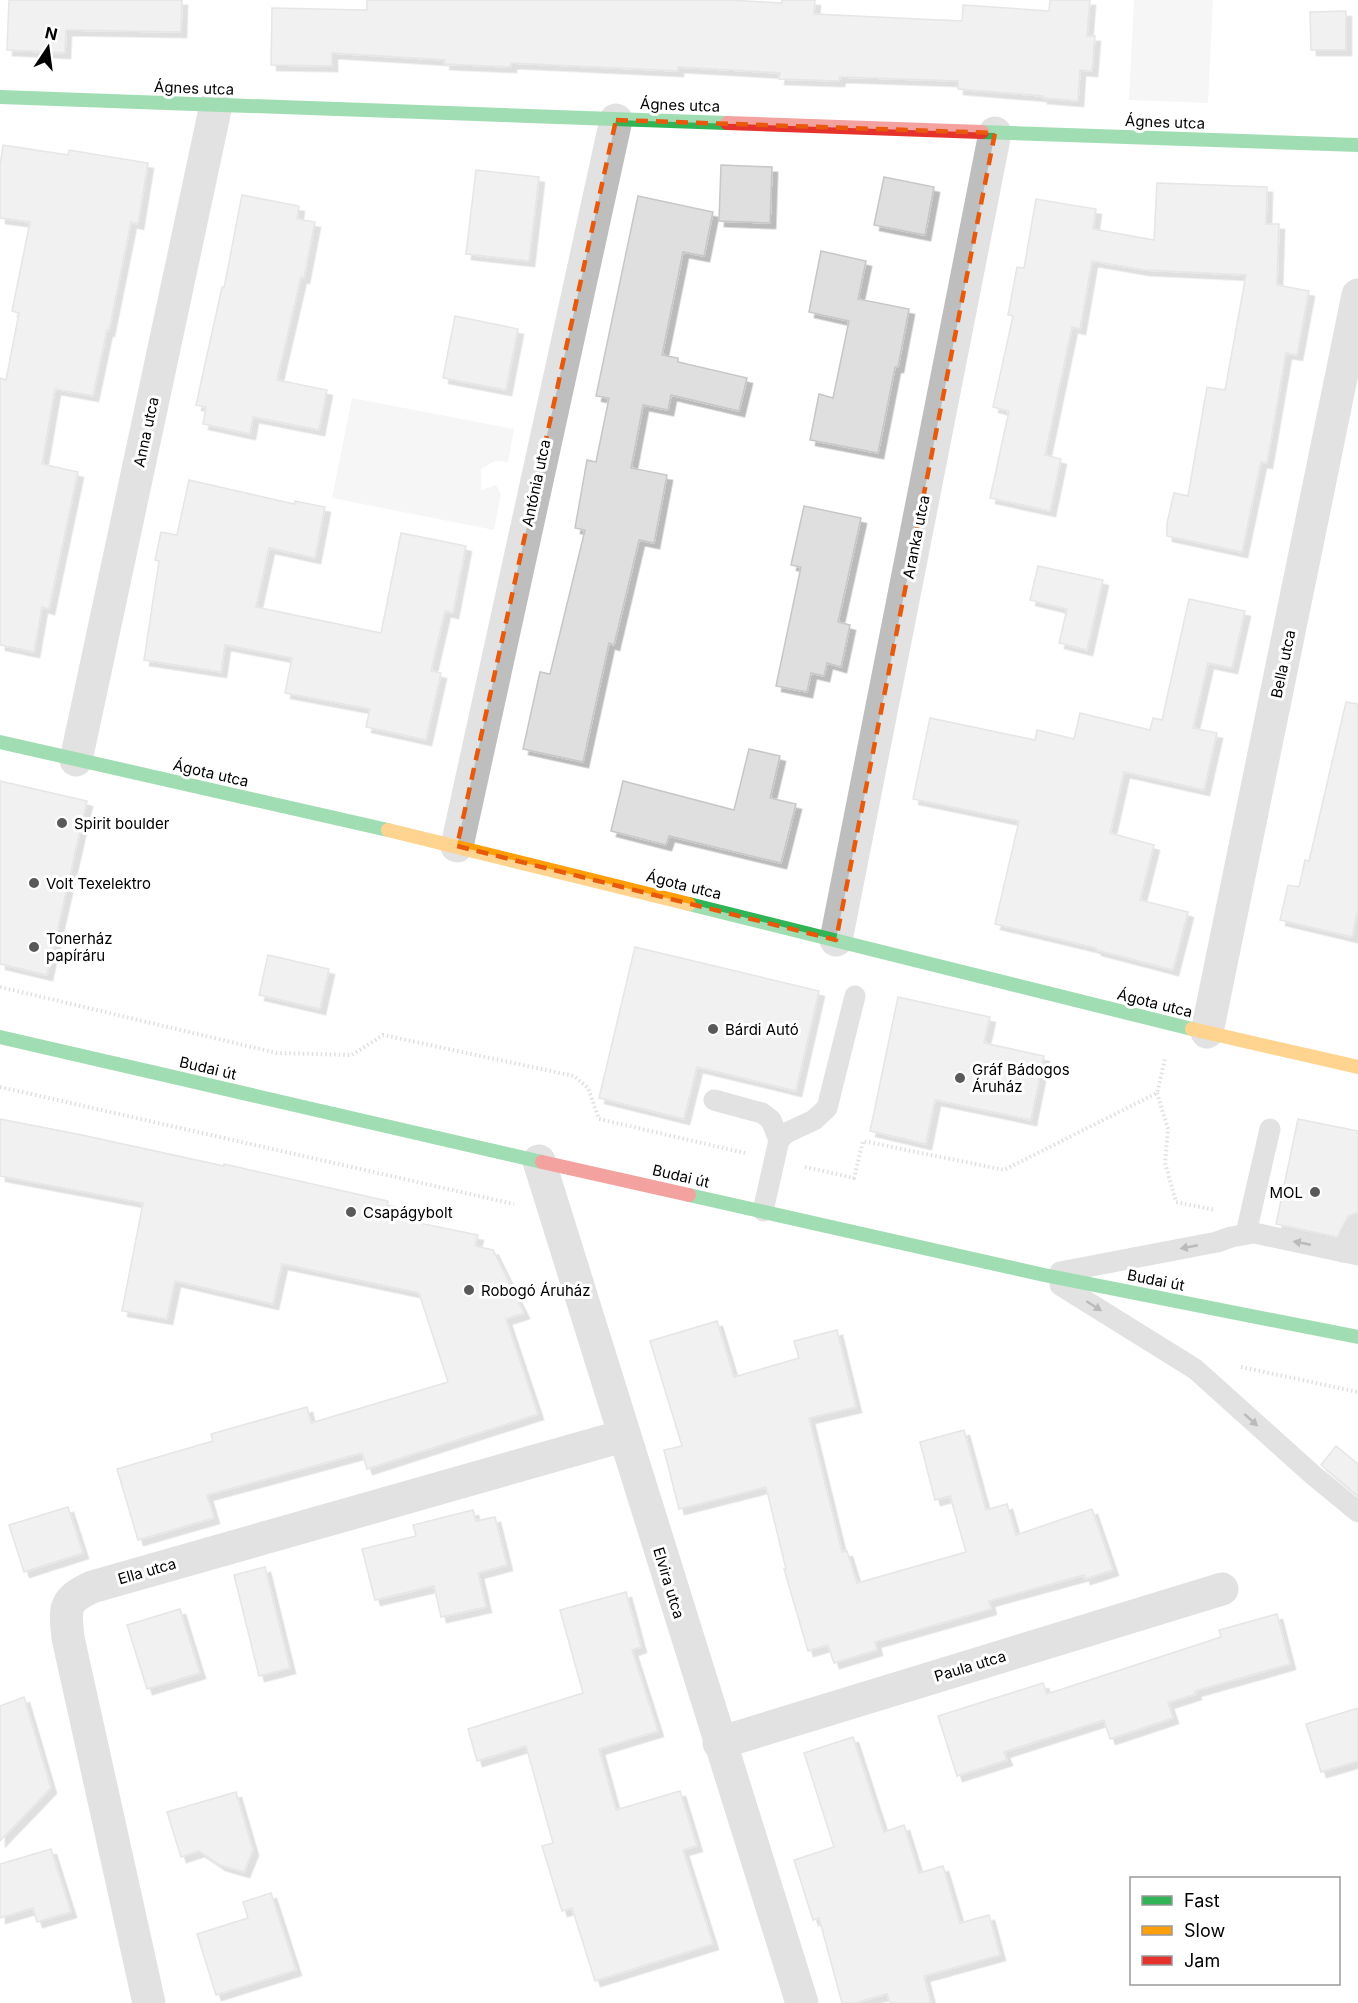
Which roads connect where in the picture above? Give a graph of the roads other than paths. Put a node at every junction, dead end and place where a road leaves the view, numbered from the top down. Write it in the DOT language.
graph roads {
  1 [pos="0,97"];
  2 [pos="216,105"];
  3 [pos="616,120"];
  4 [pos="995,133"];
  5 [pos="1358,145"];
  6 [pos="1358,295"];
  7 [pos="0,742"];
  8 [pos="76,760"];
  9 [pos="457,846"];
  10 [pos="837,940"];
  11 [pos="855,996"];
  12 [pos="1207,1032"];
  13 [pos="0,1037"];
  14 [pos="1358,1067"];
  15 [pos="714,1100"];
  16 [pos="1270,1129"];
  17 [pos="777,1150"];
  18 [pos="539,1161"];
  19 [pos="763,1211"];
  20 [pos="1358,1224"];
  21 [pos="1248,1225"];
  22 [pos="1350,1253"];
  23 [pos="1044,1275"];
  24 [pos="1358,1338"];
  25 [pos="623,1436"];
  26 [pos="1358,1512"];
  27 [pos="1222,1589"];
  28 [pos="719,1743"];
  29 [pos="149,2003"];
  30 [pos="802,2003"];
  1 -- 2 [label="street, Ágnes utca"];
  2 -- 3 [label="street, Ágnes utca"];
  2 -- 8 [label="street, Anna utca"];
  3 -- 4 [label="street, Ágnes utca"];
  3 -- 9 [label="street, Antónia utca"];
  4 -- 5 [label="street, Ágnes utca"];
  4 -- 10 [label="street, Aranka utca"];
  6 -- 12 [label="street, Bella utca"];
  7 -- 8 [label="street, Ágota utca"];
  8 -- 9 [label="street, Ágota utca"];
  9 -- 10 [label="street, Ágota utca"];
  10 -- 12 [label="street, Ágota utca"];
  11 -- 17 [label="lane"];
  12 -- 14 [label="street, Ágota utca"];
  13 -- 18 [label="street, Budai út"];
  15 -- 17 [label="lane"];
  16 -- 21 [label="lane"];
  17 -- 19 [label="lane"];
  18 -- 19 [label="street, Budai út"];
  18 -- 25 [label="street, Elvira utca"];
  19 -- 23 [label="street, Budai út"];
  20 -- 22 [label="lane"];
  22 -- 21 [label="lane, one-way"];
  21 -- 23 [label="lane, one-way"];
  23 -- 24 [label="street, Budai út"];
  23 -- 26 [label="lane, one-way"];
  25 -- 28 [label="street, Elvira utca"];
  25 -- 29 [label="street, Ella utca"];
  27 -- 28 [label="street, Paula utca"];
  28 -- 30 [label="street, Elvira utca"];
}
